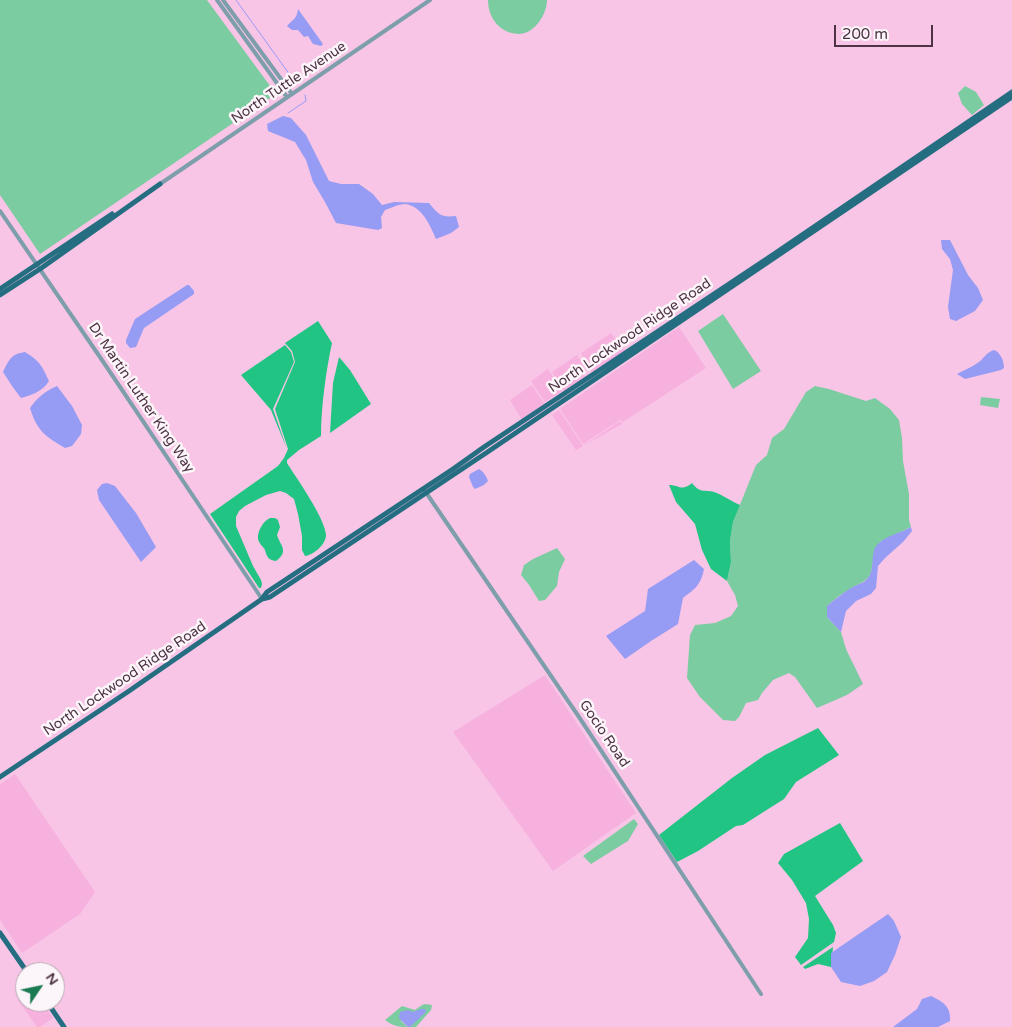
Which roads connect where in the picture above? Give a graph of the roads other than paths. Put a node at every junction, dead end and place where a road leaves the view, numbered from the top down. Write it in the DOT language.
graph roads {
  1 [pos="217,0"];
  2 [pos="223,0"];
  3 [pos="430,0"];
  4 [pos="1012,92"];
  5 [pos="292,94"];
  6 [pos="287,97"];
  7 [pos="1012,97"];
  8 [pos="160,184"];
  9 [pos="0,211"];
  10 [pos="38,266"];
  11 [pos="0,288"];
  12 [pos="0,296"];
  13 [pos="483,450"];
  14 [pos="424,491"];
  15 [pos="262,599"];
  16 [pos="0,777"];
  17 [pos="0,933"];
  18 [pos="20,962"];
  19 [pos="761,994"];
  20 [pos="54,1012"];
  21 [pos="64,1027"];
  1 -- 6 [label="street"];
  2 -- 5 [label="street"];
  3 -- 5 [label="street, North Tuttle Avenue"];
  4 -- 13 [label="main road, North Lockwood Ridge Road"];
  5 -- 6 [label="street, North Tuttle Avenue"];
  6 -- 8 [label="street, North Tuttle Avenue"];
  7 -- 13 [label="main road, North Lockwood Ridge Road"];
  8 -- 10 [label="main road, North Tuttle Avenue"];
  9 -- 10 [label="street, Dr Martin Luther King Way"];
  10 -- 11 [label="main road, North Tuttle Avenue"];
  10 -- 12 [label="main road, North Tuttle Avenue"];
  10 -- 15 [label="street, Dr Martin Luther King Way"];
  13 -- 14 [label="main road, North Lockwood Ridge Road"];
  13 -- 14 [label="main road, North Lockwood Ridge Road"];
  14 -- 15 [label="main road, North Lockwood Ridge Road"];
  14 -- 19 [label="street, Gocio Road"];
  15 -- 16 [label="main road, North Lockwood Ridge Road"];
  17 -- 18 [label="main road"];
  20 -- 21 [label="main road"];
}
